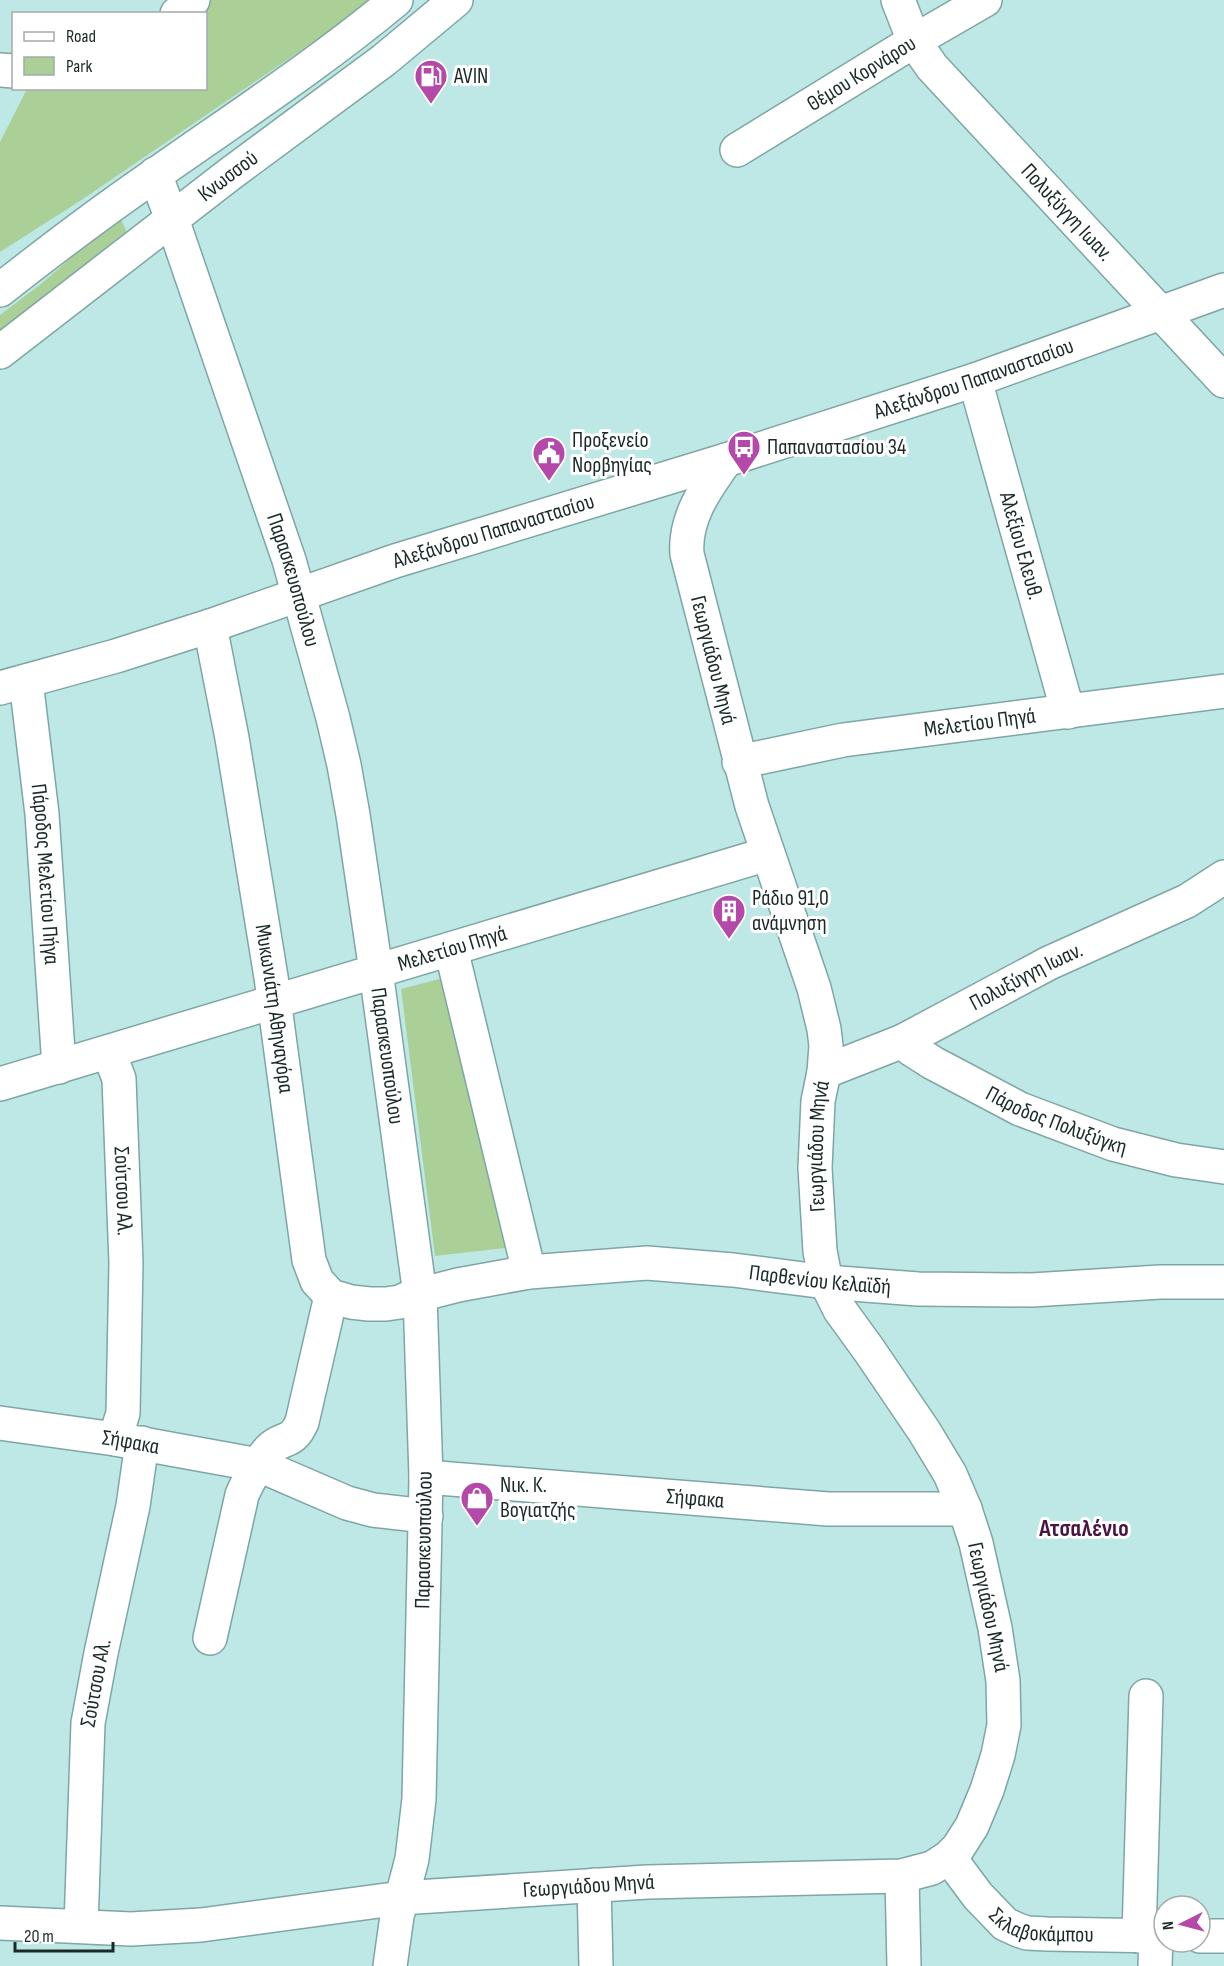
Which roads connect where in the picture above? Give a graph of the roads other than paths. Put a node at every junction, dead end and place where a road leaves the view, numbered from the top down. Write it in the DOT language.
graph roads {
  1 [pos="193,0"];
  2 [pos="396,0"];
  3 [pos="456,0"];
  4 [pos="898,0"];
  5 [pos="985,0"];
  6 [pos="179,12"];
  7 [pos="914,41"];
  8 [pos="737,150"];
  9 [pos="155,174"];
  10 [pos="172,219"];
  11 [pos="8,281"];
  12 [pos="1224,290"];
  13 [pos="1162,314"];
  14 [pos="0,352"];
  15 [pos="975,380"];
  16 [pos="1224,381"];
  17 [pos="726,460"];
  18 [pos="298,594"];
  19 [pos="210,626"];
  20 [pos="13,684"];
  21 [pos="1224,691"];
  22 [pos="1068,712"];
  23 [pos="739,762"];
  24 [pos="767,854"];
  25 [pos="1224,877"];
  26 [pos="451,950"];
  27 [pos="376,971"];
  28 [pos="274,1002"];
  29 [pos="903,1041"];
  30 [pos="109,1052"];
  31 [pos="59,1067"];
  32 [pos="824,1072"];
  33 [pos="0,1084"];
  34 [pos="1224,1167"];
  35 [pos="530,1272"];
  36 [pos="826,1282"];
  37 [pos="1224,1282"];
  38 [pos="420,1294"];
  39 [pos="331,1296"];
  40 [pos="0,1423"];
  41 [pos="129,1441"];
  42 [pos="259,1465"];
  43 [pos="426,1477"];
  44 [pos="965,1509"];
  45 [pos="426,1516"];
  46 [pos="210,1638"];
  47 [pos="1146,1696"];
  48 [pos="949,1857"];
  49 [pos="902,1876"];
  50 [pos="594,1885"];
  51 [pos="401,1898"];
  52 [pos="1152,1909"];
  53 [pos="0,1923"];
  54 [pos="81,1926"];
  55 [pos="1224,1929"];
  56 [pos="1224,1936"];
  57 [pos="1152,1944"];
  58 [pos="390,1966"];
  59 [pos="596,1966"];
  60 [pos="904,1966"];
  1 -- 6 [label="street"];
  2 -- 9 [label="street, Κνωσσού"];
  3 -- 10 [label="street, Κνωσσού"];
  4 -- 7 [label="street, Πολυξύγγη Ιωαν."];
  5 -- 7 [label="street, Θέμου Κορνάρου"];
  7 -- 8 [label="street, Θέμου Κορνάρου"];
  7 -- 13 [label="street, Πολυξύγγη Ιωαν."];
  9 -- 10 [label="street, Παρασκευοπούλου"];
  9 -- 11 [label="street, Κνωσσού"];
  10 -- 14 [label="street, Κνωσσού"];
  10 -- 18 [label="street, Παρασκευοπούλου"];
  12 -- 13 [label="street, Αλεξάνδρου Παπαναστασίου"];
  13 -- 15 [label="street, Αλεξάνδρου Παπαναστασίου"];
  13 -- 16 [label="street, Πολυξύγγη Ιωαν."];
  15 -- 17 [label="street, Αλεξάνδρου Παπαναστασίου"];
  15 -- 22 [label="street, Αλεξίου Ελευθ."];
  17 -- 18 [label="street, Αλεξάνδρου Παπαναστασίου"];
  17 -- 23 [label="street, Γεωργιάδου Μηνά"];
  18 -- 19 [label="street, Αλεξάνδρου Παπαναστασίου"];
  18 -- 27 [label="street, Παρασκευοπούλου"];
  19 -- 20 [label="street, Αλεξάνδρου Παπαναστασίου"];
  19 -- 28 [label="street, Μυκωνιάτη Αθηναγόρα"];
  20 -- 31 [label="street, Πάροδος Μελετίου Πήγα"];
  21 -- 22 [label="street, Μελετίου Πηγά"];
  22 -- 23 [label="street, Μελετίου Πηγά"];
  23 -- 24 [label="street, Γεωργιάδου Μηνά"];
  24 -- 26 [label="street, Μελετίου Πηγά"];
  24 -- 32 [label="street, Γεωργιάδου Μηνά"];
  25 -- 29 [label="street, Πολυξύγγη Ιωαν."];
  26 -- 27 [label="street, Μελετίου Πηγά"];
  26 -- 35 [label="street"];
  27 -- 28 [label="street, Μελετίου Πηγά"];
  27 -- 38 [label="street, Παρασκευοπούλου"];
  28 -- 30 [label="street, Μελετίου Πηγά"];
  28 -- 39 [label="street, Μυκωνιάτη Αθηναγόρα"];
  29 -- 32 [label="street, Πολυξύγγη Ιωαν."];
  29 -- 34 [label="street, Πάροδος Πολυξύγκη"];
  30 -- 31 [label="street, Μελετίου Πηγά"];
  30 -- 41 [label="street, Σούτσου Αλ."];
  31 -- 33 [label="street, Μελετίου Πηγά"];
  32 -- 36 [label="street, Γεωργιάδου Μηνά"];
  35 -- 36 [label="street, Παρθενίου Κελαϊδή"];
  35 -- 38 [label="street, Παρθενίου Κελαϊδή"];
  36 -- 37 [label="street, Παρθενίου Κελαϊδή"];
  36 -- 44 [label="street, Γεωργιάδου Μηνά"];
  38 -- 39 [label="street"];
  38 -- 43 [label="street, Παρασκευοπούλου"];
  39 -- 42 [label="street"];
  40 -- 41 [label="street, Σήφακα"];
  41 -- 42 [label="street, Σήφακα"];
  41 -- 54 [label="street, Σούτσου Αλ."];
  42 -- 45 [label="street, Σήφακα"];
  42 -- 46 [label="street"];
  43 -- 44 [label="street, Σήφακα"];
  43 -- 45 [label="street, Παρασκευοπούλου"];
  44 -- 48 [label="street, Γεωργιάδου Μηνά"];
  45 -- 51 [label="street, Παρασκευοπούλου"];
  47 -- 52 [label="street"];
  48 -- 49 [label="street, Γεωργιάδου Μηνά"];
  48 -- 57 [label="street, Σκλαβοκάμπου"];
  49 -- 50 [label="street, Γεωργιάδου Μηνά"];
  49 -- 60 [label="street"];
  50 -- 51 [label="street, Γεωργιάδου Μηνά"];
  50 -- 59 [label="street"];
  51 -- 54 [label="street, Γεωργιάδου Μηνά"];
  51 -- 58 [label="street, Παρασκευοπούλου"];
  53 -- 54 [label="street, Γεωργιάδου Μηνά"];
  55 -- 56 [label="street"];
}
